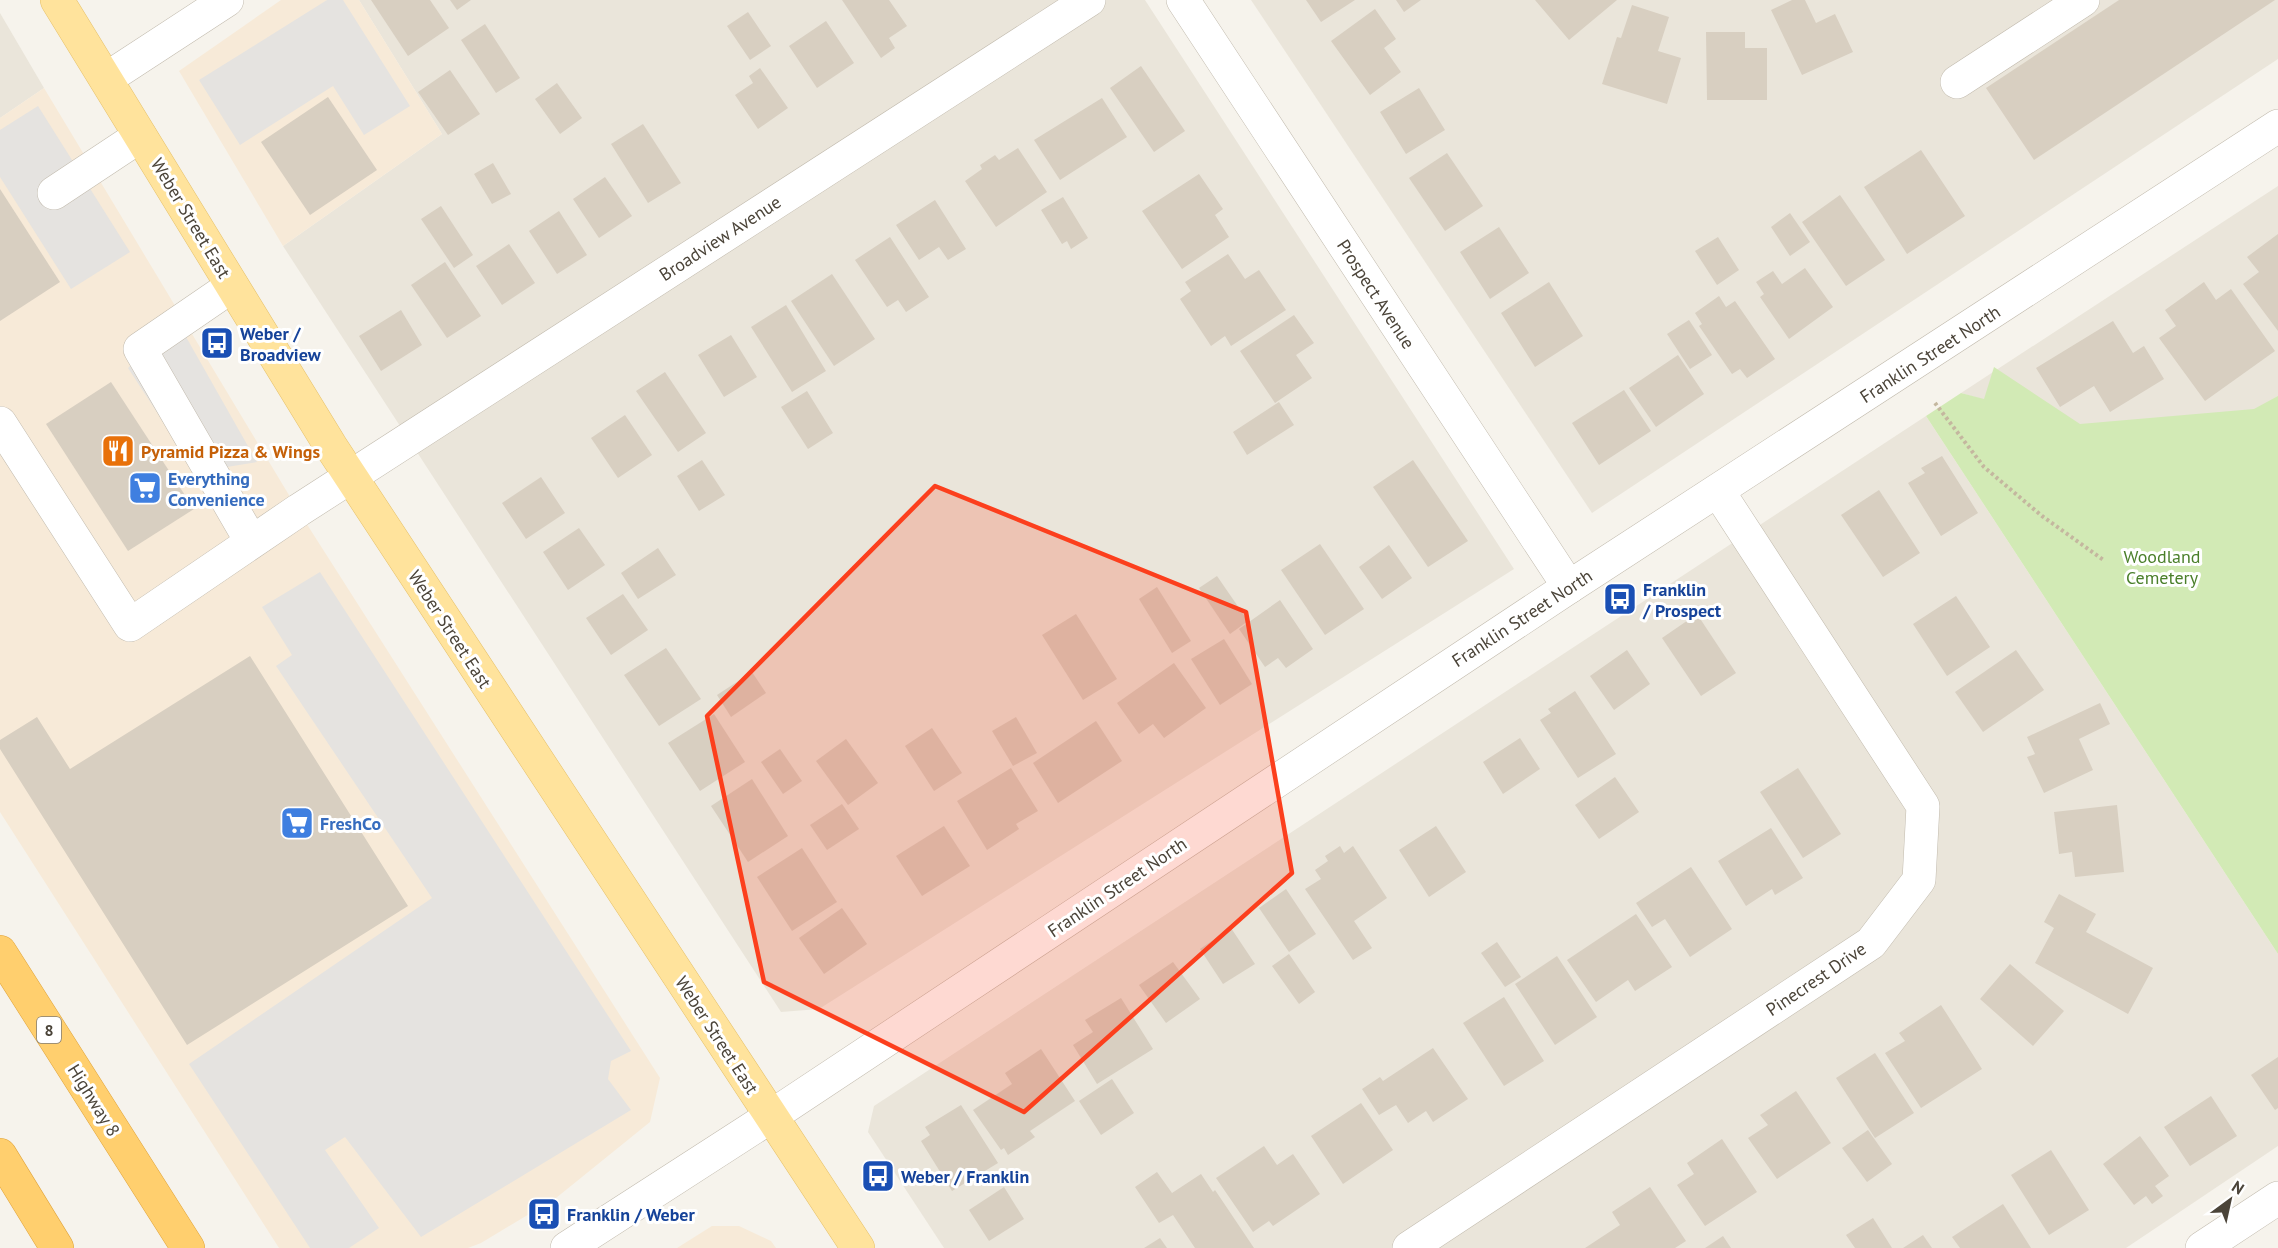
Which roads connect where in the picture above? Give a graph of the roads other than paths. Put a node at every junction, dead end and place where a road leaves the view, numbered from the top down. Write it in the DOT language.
graph roads {
  1 [pos="57,0"];
  2 [pos="227,0"];
  3 [pos="1089,0"];
  4 [pos="1183,0"];
  5 [pos="2083,0"];
  6 [pos="106,79"];
  7 [pos="1957,82"];
  8 [pos="2278,126"];
  9 [pos="141,136"];
  10 [pos="54,193"];
  11 [pos="232,286"];
  12 [pos="0,423"];
  13 [pos="350,476"];
  14 [pos="1718,491"];
  15 [pos="251,541"];
  16 [pos="1569,587"];
  17 [pos="0,952"];
  18 [pos="770,1117"];
  19 [pos="0,1155"];
  20 [pos="2278,1198"];
  21 [pos="57,1248"];
  22 [pos="188,1248"];
  23 [pos="567,1248"];
  24 [pos="858,1248"];
  25 [pos="1410,1248"];
  26 [pos="2202,1248"];
  1 -- 6 [label="main road, Weber Street East"];
  2 -- 6 [label="street"];
  3 -- 13 [label="street, Broadview Avenue"];
  4 -- 16 [label="street, Prospect Avenue"];
  5 -- 7 [label="street"];
  6 -- 9 [label="main road, Weber Street East"];
  8 -- 14 [label="street, Franklin Street North"];
  9 -- 10 [label="street"];
  9 -- 11 [label="main road, Weber Street East"];
  11 -- 13 [label="main road, Weber Street East"];
  11 -- 15 [label="street"];
  12 -- 15 [label="street, Broadview Avenue"];
  13 -- 15 [label="street, Broadview Avenue"];
  13 -- 18 [label="main road, Weber Street East"];
  14 -- 16 [label="street, Franklin Street North"];
  14 -- 25 [label="street, Pinecrest Drive"];
  16 -- 18 [label="street, Franklin Street North"];
  17 -- 22 [label="highway, Highway 8 / 8"];
  18 -- 23 [label="street, Franklin Street North"];
  18 -- 24 [label="main road, Weber Street East"];
  19 -- 21 [label="highway"];
  20 -- 26 [label="street"];
}
